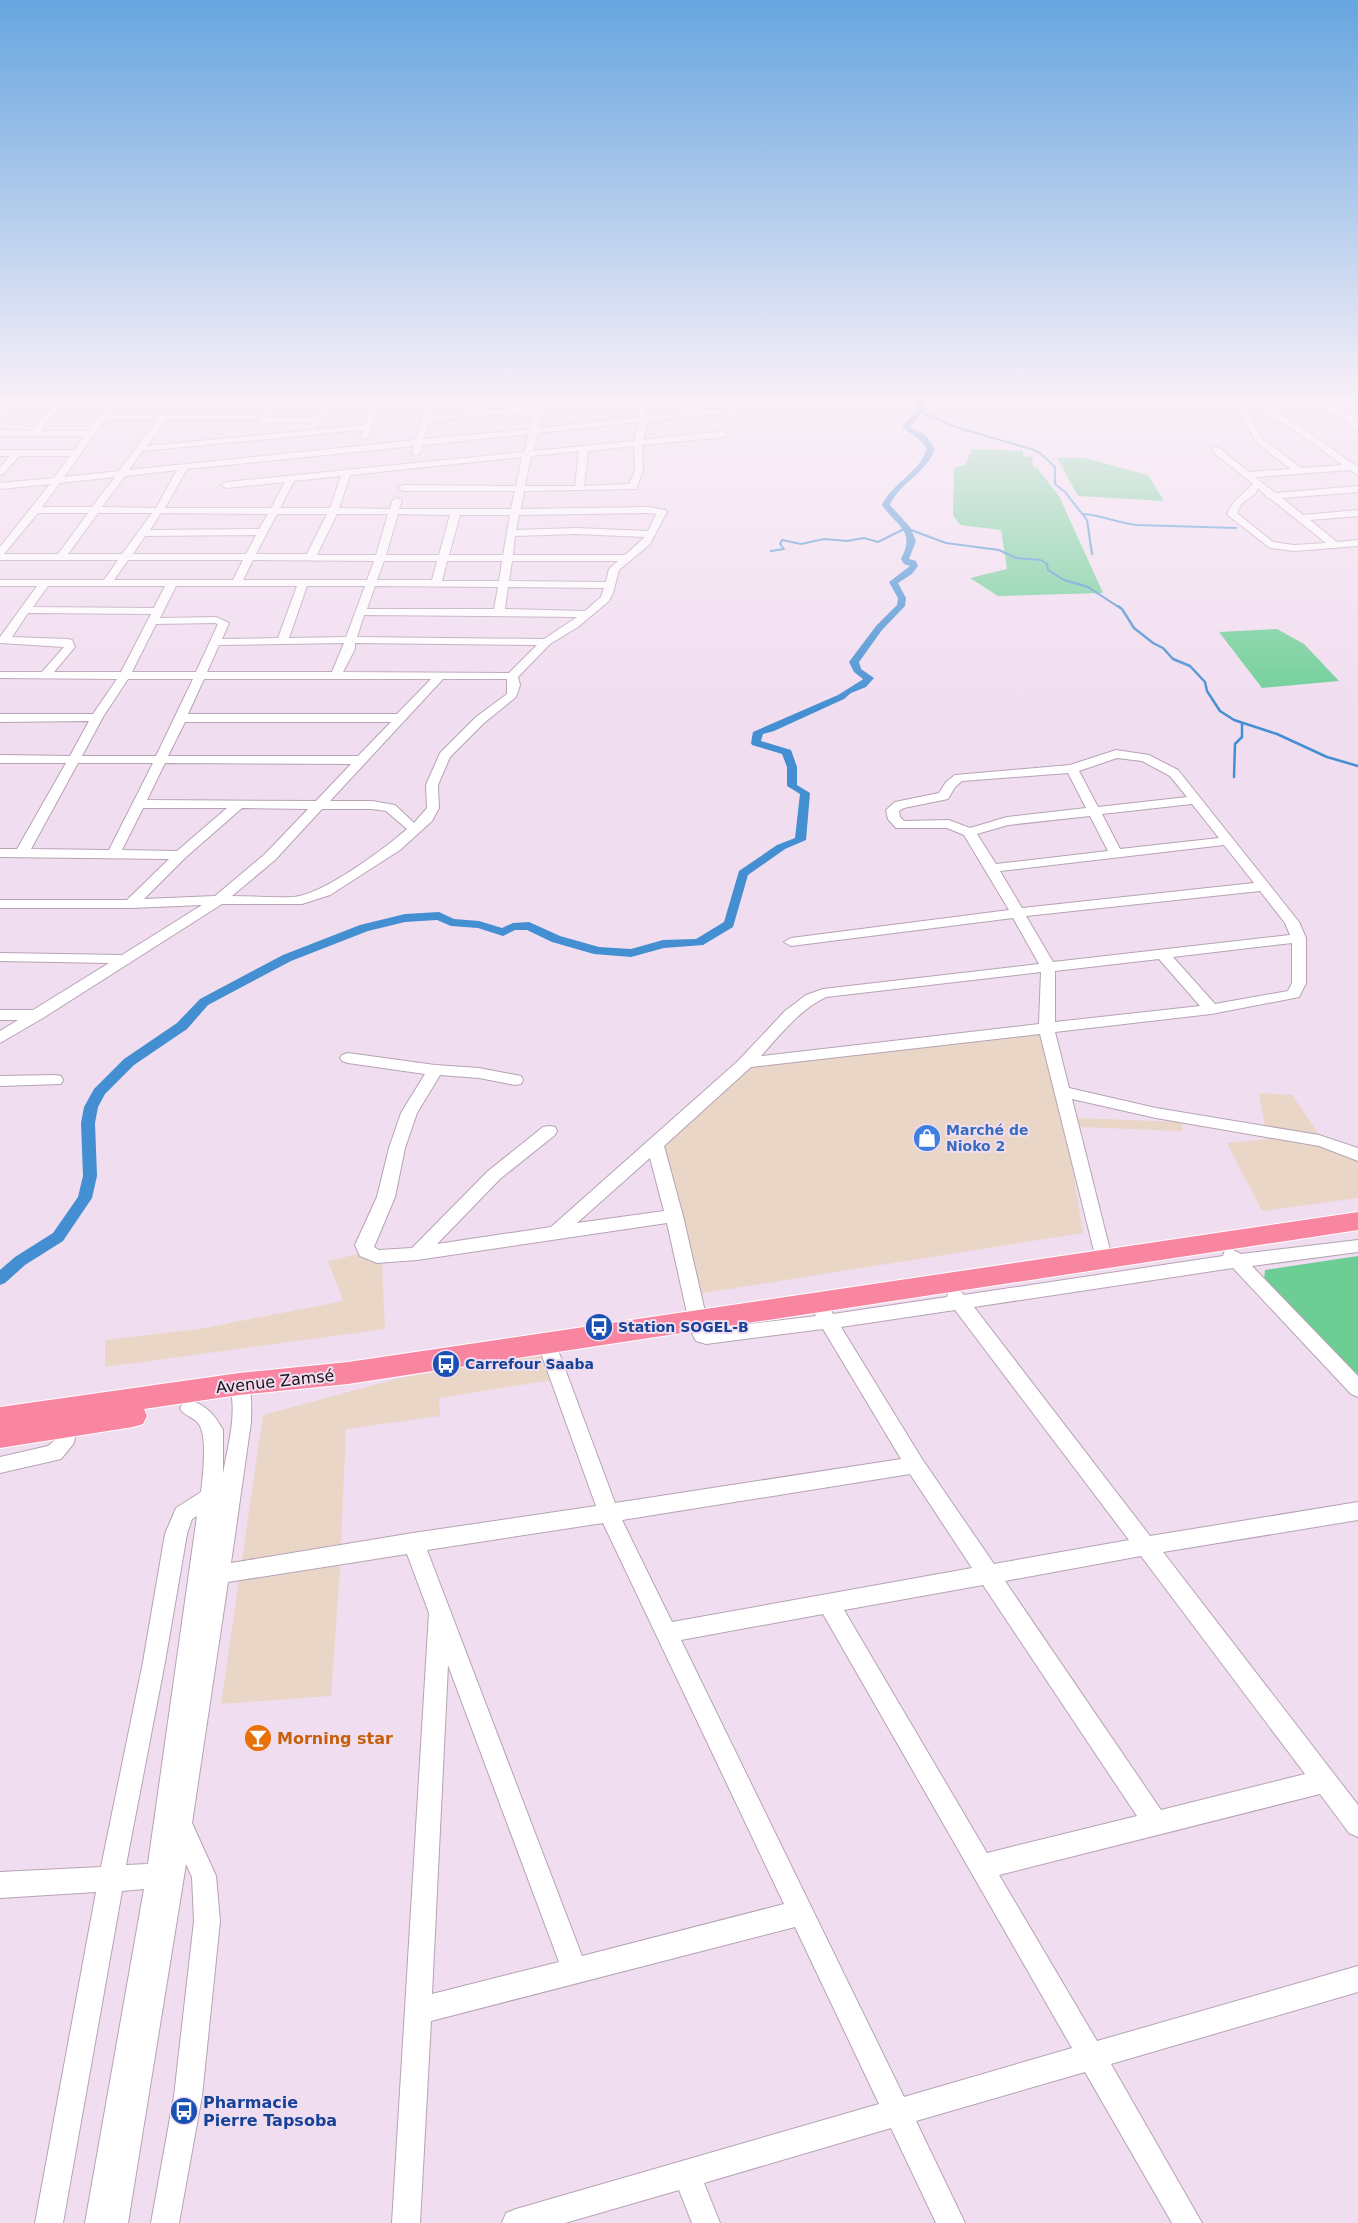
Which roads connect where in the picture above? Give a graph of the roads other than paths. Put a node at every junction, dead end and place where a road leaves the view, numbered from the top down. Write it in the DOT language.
graph roads {
  1 [pos="39,504"];
  2 [pos="99,504"];
  3 [pos="163,504"];
  4 [pos="172,504"];
  5 [pos="267,504"];
  6 [pos="277,504"];
  7 [pos="336,504"];
  8 [pos="395,504"];
  9 [pos="517,504"];
  10 [pos="1237,504"];
  11 [pos="1282,504"];
  12 [pos="35,510"];
  13 [pos="159,510"];
  14 [pos="274,510"];
  15 [pos="334,510"];
  16 [pos="392,510"];
  17 [pos="94,511"];
  18 [pos="456,511"];
  19 [pos="575,511"];
  20 [pos="516,512"];
  21 [pos="1358,513"];
  22 [pos="1300,518"];
  23 [pos="576,531"];
  24 [pos="0,532"];
  25 [pos="262,532"];
  26 [pos="16,533"];
  27 [pos="143,533"];
  28 [pos="511,533"];
  29 [pos="651,534"];
  30 [pos="1358,543"];
  31 [pos="1335,545"];
  32 [pos="1294,548"];
  33 [pos="1358,549"];
  34 [pos="0,553"];
  35 [pos="0,557"];
  36 [pos="61,557"];
  37 [pos="443,557"];
  38 [pos="508,557"];
  39 [pos="124,558"];
  40 [pos="248,558"];
  41 [pos="310,558"];
  42 [pos="380,558"];
  43 [pos="628,558"];
  44 [pos="197,570"];
  45 [pos="107,583"];
  46 [pos="172,583"];
  47 [pos="236,583"];
  48 [pos="303,583"];
  49 [pos="371,583"];
  50 [pos="436,583"];
  51 [pos="0,584"];
  52 [pos="44,584"];
  53 [pos="502,585"];
  54 [pos="609,585"];
  55 [pos="26,610"];
  56 [pos="359,612"];
  57 [pos="499,612"];
  58 [pos="588,614"];
  59 [pos="155,616"];
  60 [pos="2,640"];
  61 [pos="350,640"];
  62 [pos="282,641"];
  63 [pos="216,642"];
  64 [pos="546,642"];
  65 [pos="0,675"];
  66 [pos="45,675"];
  67 [pos="124,675"];
  68 [pos="199,675"];
  69 [pos="336,676"];
  70 [pos="439,676"];
  71 [pos="512,676"];
  72 [pos="97,717"];
  73 [pos="0,718"];
  74 [pos="181,718"];
  75 [pos="400,718"];
  76 [pos="0,758"];
  77 [pos="74,758"];
  78 [pos="159,759"];
  79 [pos="361,760"];
  80 [pos="1072,769"];
  81 [pos="1195,800"];
  82 [pos="137,804"];
  83 [pos="238,804"];
  84 [pos="321,804"];
  85 [pos="1092,810"];
  86 [pos="415,830"];
  87 [pos="969,832"];
  88 [pos="1228,841"];
  89 [pos="0,853"];
  90 [pos="22,853"];
  91 [pos="114,854"];
  92 [pos="1116,854"];
  93 [pos="180,855"];
  94 [pos="992,868"];
  95 [pos="1264,886"];
  96 [pos="219,900"];
  97 [pos="0,904"];
  98 [pos="131,904"];
  99 [pos="1018,913"];
  100 [pos="1299,938"];
  101 [pos="791,942"];
  102 [pos="1163,954"];
  103 [pos="0,957"];
  104 [pos="127,959"];
  105 [pos="1048,967"];
  106 [pos="1211,1009"];
  107 [pos="0,1014"];
  108 [pos="39,1015"];
  109 [pos="1047,1029"];
  110 [pos="0,1038"];
  111 [pos="348,1058"];
  112 [pos="746,1063"];
  113 [pos="435,1070"];
  114 [pos="55,1080"];
  115 [pos="515,1080"];
  116 [pos="0,1081"];
  117 [pos="1062,1091"];
  118 [pos="549,1131"];
  119 [pos="655,1144"];
  120 [pos="1358,1155"];
  121 [pos="674,1216"];
  122 [pos="1358,1221"];
  123 [pos="556,1232"];
  124 [pos="1358,1246"];
  125 [pos="1228,1251"];
  126 [pos="417,1254"];
  127 [pos="1103,1258"];
  128 [pos="952,1292"];
  129 [pos="822,1312"];
  130 [pos="698,1320"];
  131 [pos="546,1342"];
  132 [pos="1358,1389"];
  133 [pos="240,1392"];
  134 [pos="190,1408"];
  135 [pos="0,1418"];
  136 [pos="67,1426"];
  137 [pos="0,1436"];
  138 [pos="915,1464"];
  139 [pos="0,1466"];
  140 [pos="210,1497"];
  141 [pos="1358,1511"];
  142 [pos="608,1512"];
  143 [pos="413,1542"];
  144 [pos="1146,1546"];
  145 [pos="219,1574"];
  146 [pos="988,1574"];
  147 [pos="828,1603"];
  148 [pos="440,1613"];
  149 [pos="666,1632"];
  150 [pos="1325,1781"];
  151 [pos="180,1824"];
  152 [pos="1156,1824"];
  153 [pos="1358,1824"];
  154 [pos="981,1867"];
  155 [pos="159,1876"];
  156 [pos="111,1880"];
  157 [pos="0,1885"];
  158 [pos="800,1913"];
  159 [pos="574,1971"];
  160 [pos="1358,1979"];
  161 [pos="418,2011"];
  162 [pos="1091,2056"];
  163 [pos="897,2113"];
  164 [pos="686,2173"];
  165 [pos="49,2223"];
  166 [pos="99,2223"];
  167 [pos="114,2223"];
  168 [pos="165,2223"];
  169 [pos="406,2223"];
  170 [pos="516,2223"];
  171 [pos="706,2223"];
  172 [pos="950,2223"];
  173 [pos="1188,2223"];
  1 -- 12 [label="street"];
  2 -- 17 [label="street"];
  3 -- 13 [label="street"];
  4 -- 13 [label="street"];
  5 -- 14 [label="street"];
  6 -- 14 [label="street"];
  7 -- 15 [label="street"];
  8 -- 16 [label="street"];
  9 -- 20 [label="street"];
  10 -- 32 [label="street"];
  11 -- 22 [label="street"];
  12 -- 17 [label="street"];
  12 -- 26 [label="street"];
  13 -- 17 [label="street"];
  13 -- 27 [label="street"];
  14 -- 15 [label="street"];
  14 -- 25 [label="street"];
  15 -- 16 [label="street"];
  15 -- 41 [label="street"];
  16 -- 18 [label="street"];
  16 -- 42 [label="street"];
  17 -- 36 [label="street"];
  18 -- 20 [label="street"];
  18 -- 37 [label="street"];
  19 -- 20 [label="street"];
  19 -- 23 [label="street"];
  19 -- 29 [label="street"];
  20 -- 28 [label="street"];
  21 -- 22 [label="street"];
  22 -- 31 [label="street"];
  23 -- 28 [label="street"];
  23 -- 29 [label="street"];
  24 -- 26 [label="street"];
  25 -- 27 [label="street"];
  25 -- 40 [label="street"];
  26 -- 34 [label="street"];
  27 -- 39 [label="street"];
  28 -- 38 [label="street"];
  29 -- 43 [label="street"];
  30 -- 31 [label="street"];
  31 -- 32 [label="street"];
  32 -- 33 [label="street"];
  35 -- 36 [label="street"];
  36 -- 39 [label="street"];
  37 -- 38 [label="street"];
  37 -- 42 [label="street"];
  37 -- 50 [label="street"];
  38 -- 43 [label="street"];
  38 -- 53 [label="street"];
  39 -- 44 [label="street"];
  39 -- 45 [label="street"];
  40 -- 41 [label="street"];
  40 -- 44 [label="street"];
  40 -- 47 [label="street"];
  41 -- 42 [label="street"];
  42 -- 49 [label="street"];
  43 -- 54 [label="street"];
  44 -- 46 [label="street"];
  44 -- 47 [label="street"];
  45 -- 46 [label="street"];
  45 -- 52 [label="street"];
  46 -- 59 [label="street"];
  47 -- 48 [label="street"];
  48 -- 49 [label="street"];
  48 -- 62 [label="street"];
  49 -- 50 [label="street"];
  49 -- 56 [label="street"];
  50 -- 53 [label="street"];
  51 -- 52 [label="street"];
  52 -- 55 [label="street"];
  53 -- 54 [label="street"];
  53 -- 57 [label="street"];
  54 -- 58 [label="street"];
  55 -- 59 [label="street"];
  55 -- 60 [label="street"];
  56 -- 57 [label="street"];
  56 -- 61 [label="street"];
  57 -- 58 [label="street"];
  58 -- 64 [label="street"];
  59 -- 63 [label="street"];
  59 -- 67 [label="street"];
  60 -- 66 [label="street"];
  61 -- 62 [label="street"];
  61 -- 64 [label="street"];
  61 -- 69 [label="street"];
  62 -- 63 [label="street"];
  63 -- 68 [label="street"];
  64 -- 71 [label="street"];
  65 -- 66 [label="street"];
  66 -- 67 [label="street"];
  67 -- 68 [label="street"];
  67 -- 72 [label="street"];
  68 -- 69 [label="street"];
  68 -- 74 [label="street"];
  69 -- 70 [label="street"];
  70 -- 71 [label="street"];
  70 -- 75 [label="street"];
  71 -- 86 [label="street"];
  72 -- 73 [label="street"];
  72 -- 77 [label="street"];
  74 -- 75 [label="street"];
  74 -- 78 [label="street"];
  75 -- 79 [label="street"];
  76 -- 77 [label="street"];
  77 -- 78 [label="street"];
  77 -- 90 [label="street"];
  78 -- 79 [label="street"];
  78 -- 82 [label="street"];
  79 -- 84 [label="street"];
  80 -- 81 [label="street"];
  80 -- 85 [label="street"];
  80 -- 87 [label="street"];
  81 -- 85 [label="street"];
  81 -- 88 [label="street"];
  82 -- 83 [label="street"];
  82 -- 91 [label="street"];
  83 -- 84 [label="street"];
  83 -- 93 [label="street"];
  84 -- 86 [label="street"];
  84 -- 96 [label="street"];
  85 -- 87 [label="street"];
  85 -- 92 [label="street"];
  86 -- 96 [label="street"];
  87 -- 94 [label="street"];
  88 -- 92 [label="street"];
  88 -- 95 [label="street"];
  89 -- 90 [label="street"];
  90 -- 91 [label="street"];
  91 -- 93 [label="street"];
  92 -- 94 [label="street"];
  93 -- 98 [label="street"];
  94 -- 99 [label="street"];
  95 -- 99 [label="street"];
  95 -- 100 [label="street"];
  96 -- 98 [label="street"];
  96 -- 104 [label="street"];
  97 -- 98 [label="street"];
  99 -- 101 [label="street"];
  99 -- 105 [label="street"];
  100 -- 102 [label="street"];
  100 -- 106 [label="street"];
  102 -- 105 [label="street"];
  102 -- 106 [label="street"];
  103 -- 104 [label="street"];
  104 -- 108 [label="street"];
  105 -- 109 [label="street"];
  105 -- 112 [label="street"];
  106 -- 109 [label="street"];
  107 -- 108 [label="street"];
  108 -- 110 [label="street"];
  109 -- 112 [label="street"];
  109 -- 117 [label="street"];
  111 -- 113 [label="street"];
  112 -- 119 [label="street"];
  113 -- 115 [label="street"];
  113 -- 126 [label="street"];
  114 -- 116 [label="street"];
  117 -- 120 [label="street"];
  117 -- 127 [label="street"];
  118 -- 126 [label="street"];
  119 -- 121 [label="street"];
  119 -- 123 [label="street"];
  121 -- 123 [label="street"];
  121 -- 130 [label="street"];
  122 -- 125 [label="highway, Avenue Zamsé"];
  123 -- 126 [label="street"];
  124 -- 125 [label="street"];
  125 -- 127 [label="highway, Avenue Zamsé"];
  125 -- 128 [label="street"];
  125 -- 132 [label="street"];
  127 -- 128 [label="highway, Avenue Zamsé"];
  128 -- 129 [label="highway, Avenue Zamsé"];
  128 -- 144 [label="street"];
  129 -- 130 [label="highway, Avenue Zamsé"];
  129 -- 138 [label="street"];
  130 -- 131 [label="highway, Avenue Zamsé"];
  131 -- 133 [label="highway, Avenue Zamsé"];
  131 -- 142 [label="street"];
  133 -- 134 [label="highway, Avenue Zamsé"];
  133 -- 135 [label="highway, Avenue Zamsé"];
  133 -- 145 [label="street"];
  134 -- 136 [label="highway, Avenue Zamsé"];
  134 -- 140 [label="street"];
  136 -- 137 [label="highway, Avenue Zamsé"];
  136 -- 139 [label="street"];
  138 -- 142 [label="street"];
  138 -- 146 [label="street"];
  140 -- 155 [label="street"];
  140 -- 156 [label="street"];
  141 -- 144 [label="street"];
  142 -- 143 [label="street"];
  142 -- 149 [label="street"];
  143 -- 145 [label="street"];
  143 -- 148 [label="street"];
  144 -- 146 [label="street"];
  144 -- 150 [label="street"];
  145 -- 151 [label="street"];
  146 -- 147 [label="street"];
  146 -- 152 [label="street"];
  147 -- 149 [label="street"];
  147 -- 154 [label="street"];
  148 -- 159 [label="street"];
  148 -- 161 [label="street"];
  149 -- 158 [label="street"];
  150 -- 152 [label="street"];
  150 -- 153 [label="street"];
  151 -- 167 [label="street"];
  151 -- 168 [label="street"];
  152 -- 154 [label="street"];
  154 -- 162 [label="street"];
  155 -- 156 [label="street"];
  155 -- 166 [label="street"];
  156 -- 157 [label="street"];
  156 -- 165 [label="street"];
  158 -- 159 [label="street"];
  158 -- 163 [label="street"];
  159 -- 161 [label="street"];
  160 -- 162 [label="street"];
  161 -- 169 [label="street"];
  162 -- 163 [label="street"];
  162 -- 173 [label="street"];
  163 -- 164 [label="street"];
  163 -- 172 [label="street"];
  164 -- 170 [label="street"];
  164 -- 171 [label="street"];
}
